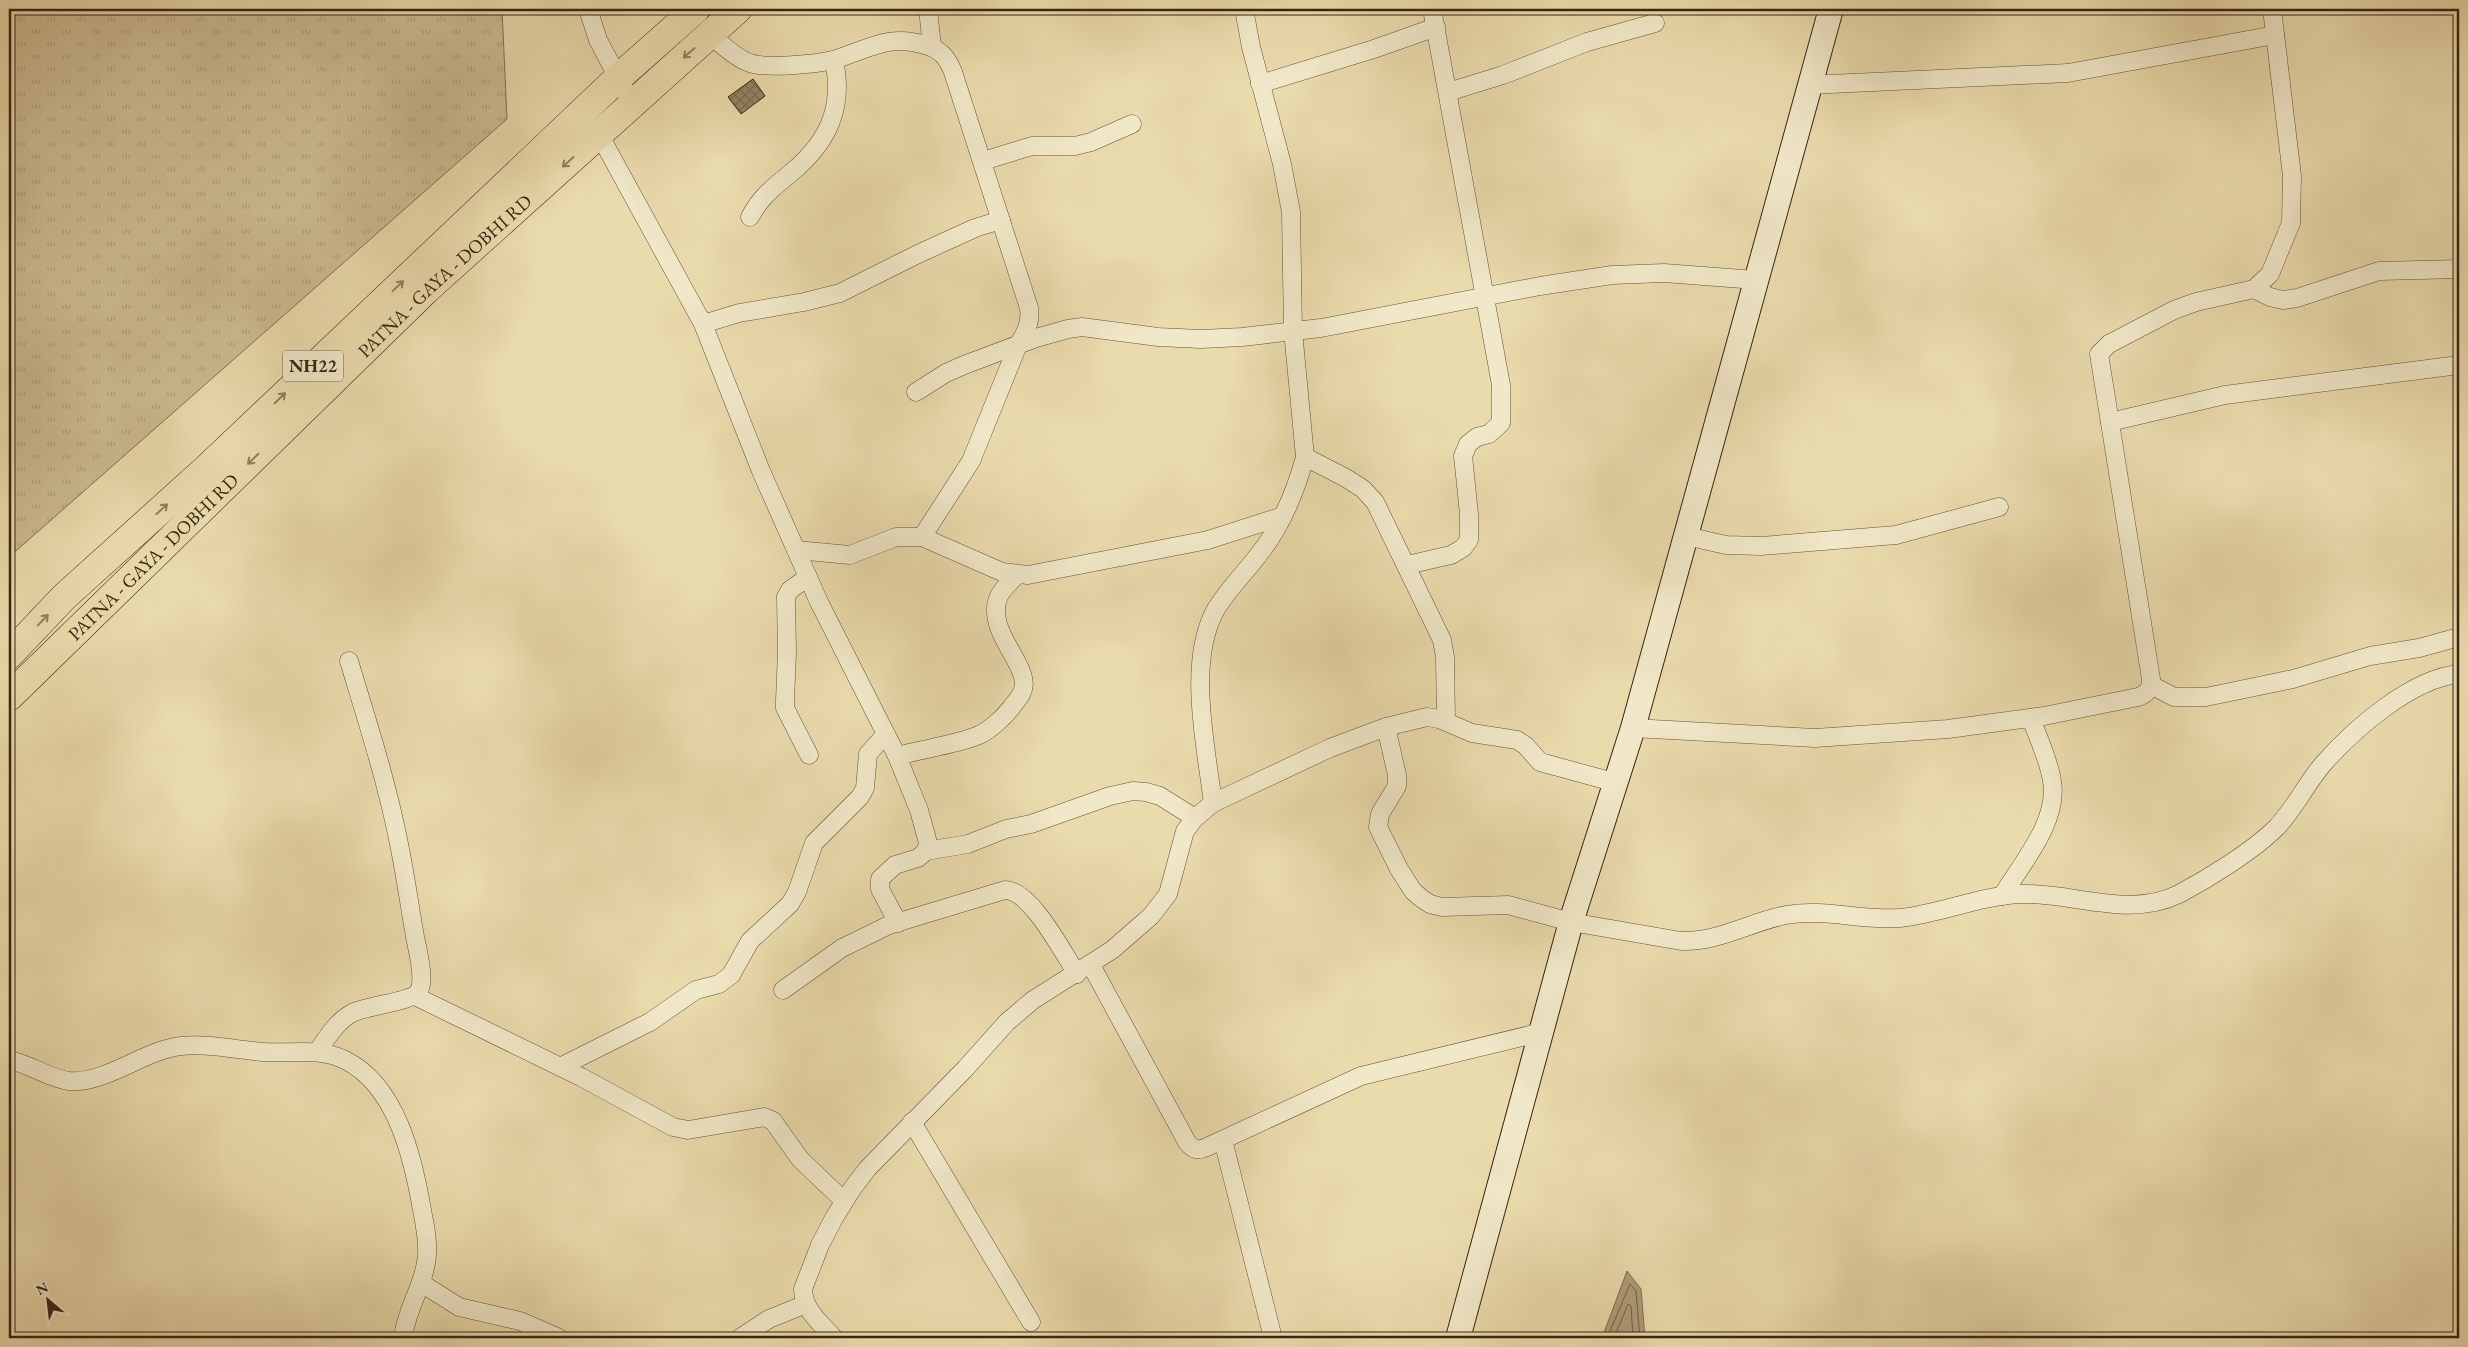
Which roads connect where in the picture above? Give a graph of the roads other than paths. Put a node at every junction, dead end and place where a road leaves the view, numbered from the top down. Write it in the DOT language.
graph roads {
  1 [pos="588,9"];
  2 [pos="696,9"];
  3 [pos="738,9"];
  4 [pos="928,9"];
  5 [pos="1244,9"];
  6 [pos="1432,9"];
  7 [pos="1831,9"];
  8 [pos="2272,9"];
  9 [pos="1655,23"];
  10 [pos="1436,27"];
  11 [pos="710,35"];
  12 [pos="2275,35"];
  13 [pos="932,47"];
  14 [pos="834,60"];
  15 [pos="618,78"];
  16 [pos="1260,84"];
  17 [pos="1809,85"];
  18 [pos="1448,92"];
  19 [pos="632,104"];
  20 [pos="1132,124"];
  21 [pos="599,134"];
  22 [pos="982,162"];
  23 [pos="750,217"];
  24 [pos="1001,220"];
  25 [pos="2459,269"];
  26 [pos="1756,280"];
  27 [pos="2254,289"];
  28 [pos="1484,297"];
  29 [pos="703,324"];
  30 [pos="1294,331"];
  31 [pos="1018,344"];
  32 [pos="2459,365"];
  33 [pos="916,392"];
  34 [pos="2110,422"];
  35 [pos="1305,457"];
  36 [pos="1999,507"];
  37 [pos="1283,516"];
  38 [pos="1686,536"];
  39 [pos="922,537"];
  40 [pos="796,550"];
  41 [pos="1407,565"];
  42 [pos="1017,575"];
  43 [pos="808,577"];
  44 [pos="2459,637"];
  45 [pos="9,654"];
  46 [pos="349,661"];
  47 [pos="2459,674"];
  48 [pos="2151,685"];
  49 [pos="9,697"];
  50 [pos="2032,718"];
  51 [pos="1446,721"];
  52 [pos="1386,727"];
  53 [pos="1633,728"];
  54 [pos="886,734"];
  55 [pos="809,755"];
  56 [pos="897,756"];
  57 [pos="1617,783"];
  58 [pos="1213,803"];
  59 [pos="1195,818"];
  60 [pos="926,851"];
  61 [pos="2002,896"];
  62 [pos="898,922"];
  63 [pos="1571,922"];
  64 [pos="1084,970"];
  65 [pos="783,990"];
  66 [pos="415,996"];
  67 [pos="1542,1032"];
  68 [pos="317,1052"];
  69 [pos="9,1060"];
  70 [pos="560,1067"];
  71 [pos="912,1122"];
  72 [pos="1223,1140"];
  73 [pos="844,1201"];
  74 [pos="420,1283"];
  75 [pos="806,1304"];
  76 [pos="1031,1322"];
  77 [pos="403,1338"];
  78 [pos="559,1338"];
  79 [pos="740,1338"];
  80 [pos="834,1338"];
  81 [pos="1273,1338"];
  82 [pos="1458,1338"];
  1 -- 15 [label="street"];
  2 -- 15 [label="main road, PATNA - GAYA - DOBHI RD"];
  3 -- 11 [label="main road, PATNA - GAYA - DOBHI RD"];
  4 -- 13 [label="street"];
  5 -- 16 [label="street"];
  6 -- 10 [label="street"];
  7 -- 17 [label="street"];
  8 -- 12 [label="street"];
  9 -- 18 [label="street"];
  10 -- 16 [label="street"];
  10 -- 18 [label="street"];
  11 -- 14 [label="street"];
  11 -- 19 [label="main road, PATNA - GAYA - DOBHI RD, one-way"];
  12 -- 17 [label="street"];
  12 -- 27 [label="street"];
  13 -- 14 [label="street"];
  13 -- 22 [label="street"];
  14 -- 23 [label="street"];
  15 -- 19 [label="street"];
  45 -- 15 [label="main road, PATNA - GAYA - DOBHI RD / NH22, one-way"];
  16 -- 30 [label="street"];
  17 -- 26 [label="street"];
  18 -- 28 [label="street"];
  19 -- 21 [label="main road, PATNA - GAYA - DOBHI RD"];
  20 -- 22 [label="street"];
  21 -- 29 [label="street"];
  21 -- 49 [label="main road, PATNA - GAYA - DOBHI RD, one-way"];
  22 -- 24 [label="street"];
  24 -- 29 [label="street"];
  24 -- 31 [label="street"];
  25 -- 27 [label="street"];
  26 -- 28 [label="street"];
  26 -- 38 [label="street"];
  27 -- 34 [label="street"];
  28 -- 30 [label="street"];
  28 -- 41 [label="street"];
  29 -- 40 [label="street"];
  30 -- 31 [label="street"];
  30 -- 35 [label="street"];
  31 -- 33 [label="street"];
  31 -- 39 [label="street"];
  32 -- 34 [label="street"];
  34 -- 48 [label="street"];
  35 -- 37 [label="street"];
  35 -- 41 [label="street"];
  36 -- 38 [label="street"];
  37 -- 42 [label="street"];
  37 -- 58 [label="street"];
  38 -- 53 [label="street"];
  39 -- 40 [label="street"];
  39 -- 42 [label="street"];
  40 -- 43 [label="street"];
  41 -- 51 [label="street"];
  42 -- 56 [label="street"];
  43 -- 54 [label="street"];
  43 -- 55 [label="street"];
  44 -- 48 [label="street"];
  46 -- 66 [label="street"];
  47 -- 61 [label="street"];
  48 -- 50 [label="street"];
  50 -- 53 [label="street"];
  50 -- 61 [label="street"];
  51 -- 52 [label="street"];
  51 -- 57 [label="street"];
  52 -- 58 [label="street"];
  52 -- 63 [label="street"];
  53 -- 57 [label="street"];
  54 -- 56 [label="street"];
  54 -- 70 [label="street"];
  56 -- 60 [label="street"];
  57 -- 63 [label="street"];
  58 -- 59 [label="street"];
  59 -- 60 [label="street"];
  59 -- 64 [label="street"];
  60 -- 62 [label="street"];
  61 -- 63 [label="street"];
  62 -- 64 [label="street"];
  62 -- 65 [label="street"];
  63 -- 67 [label="street"];
  64 -- 71 [label="street"];
  64 -- 72 [label="street"];
  66 -- 68 [label="street"];
  66 -- 70 [label="street"];
  67 -- 72 [label="street"];
  67 -- 82 [label="street"];
  68 -- 69 [label="street"];
  68 -- 74 [label="street"];
  70 -- 73 [label="street"];
  71 -- 73 [label="street"];
  71 -- 76 [label="street"];
  72 -- 81 [label="street"];
  73 -- 75 [label="street"];
  74 -- 77 [label="street"];
  74 -- 78 [label="street"];
  75 -- 79 [label="street"];
  75 -- 80 [label="street"];
}
